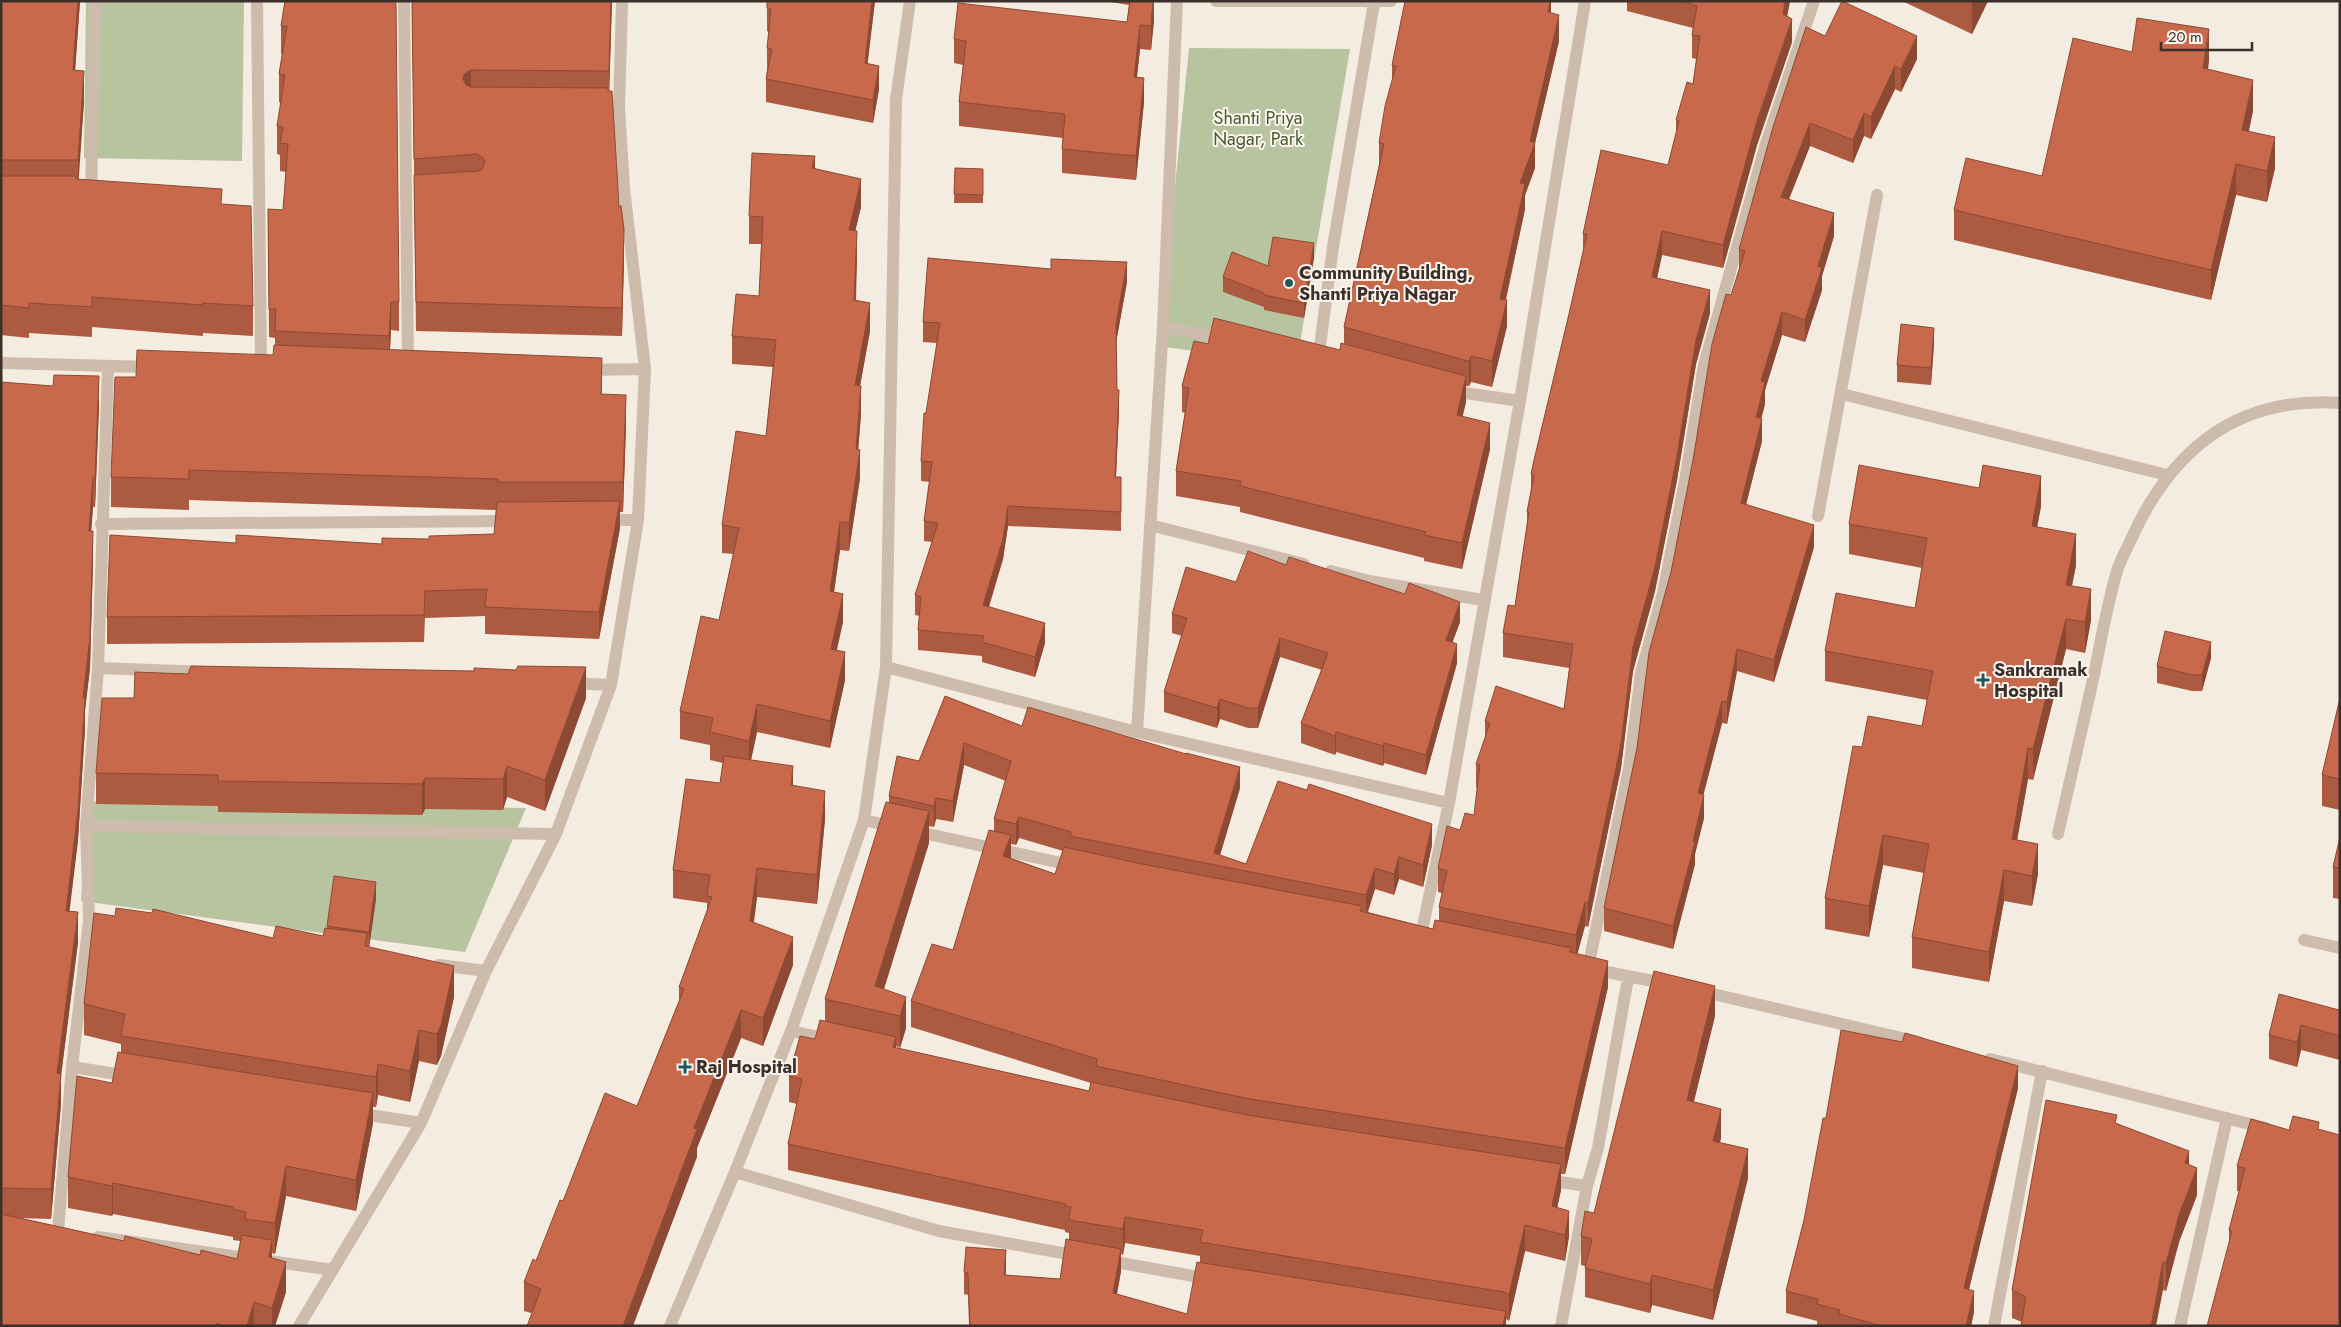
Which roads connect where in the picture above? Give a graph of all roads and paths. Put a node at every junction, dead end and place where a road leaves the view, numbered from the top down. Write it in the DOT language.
graph roads {
  1 [pos="95,1"];
  2 [pos="257,1"];
  3 [pos="404,1"];
  4 [pos="622,1"];
  5 [pos="910,1"];
  6 [pos="1176,1"];
  7 [pos="1216,1"];
  8 [pos="1391,1"];
  9 [pos="1585,1"];
  10 [pos="1814,1"];
  11 [pos="1374,3"];
  12 [pos="423,194"];
  13 [pos="405,196"];
  14 [pos="1877,196"];
  15 [pos="90,199"];
  16 [pos="1163,327"];
  17 [pos="1241,341"];
  18 [pos="1319,354"];
  19 [pos="1,363"];
  20 [pos="108,367"];
  21 [pos="165,367"];
  22 [pos="261,368"];
  23 [pos="645,369"];
  24 [pos="576,371"];
  25 [pos="408,374"];
  26 [pos="1436,387"];
  27 [pos="1842,394"];
  28 [pos="1520,401"];
  29 [pos="2340,403"];
  30 [pos="2168,475"];
  31 [pos="1818,516"];
  32 [pos="589,520"];
  33 [pos="638,520"];
  34 [pos="519,521"];
  35 [pos="101,524"];
  36 [pos="1150,525"];
  37 [pos="1483,600"];
  38 [pos="886,667"];
  39 [pos="98,668"];
  40 [pos="216,672"];
  41 [pos="562,683"];
  42 [pos="611,685"];
  43 [pos="1137,732"];
  44 [pos="1449,803"];
  45 [pos="864,820"];
  46 [pos="86,826"];
  47 [pos="556,834"];
  48 [pos="2058,834"];
  49 [pos="1092,870"];
  50 [pos="1421,934"];
  51 [pos="2304,940"];
  52 [pos="2340,948"];
  53 [pos="426,963"];
  54 [pos="486,971"];
  55 [pos="1628,978"];
  56 [pos="791,1031"];
  57 [pos="849,1044"];
  58 [pos="1927,1044"];
  59 [pos="1975,1055"];
  60 [pos="72,1067"];
  61 [pos="2042,1071"];
  62 [pos="140,1078"];
  63 [pos="343,1111"];
  64 [pos="2227,1118"];
  65 [pos="421,1123"];
  66 [pos="2280,1131"];
  67 [pos="735,1172"];
  68 [pos="1529,1177"];
  69 [pos="1587,1186"];
  70 [pos="58,1231"];
  71 [pos="87,1235"];
  72 [pos="333,1270"];
  73 [pos="1219,1280"];
  74 [pos="299,1326"];
  75 [pos="670,1326"];
  76 [pos="1561,1326"];
  77 [pos="1994,1326"];
  78 [pos="2180,1326"];
  1 -- 15 [label="street"];
  2 -- 22 [label="street"];
  3 -- 13 [label="street"];
  4 -- 23 [label="street"];
  5 -- 38 [label="street"];
  6 -- 16 [label="street"];
  7 -- 11 [label="street"];
  8 -- 11 [label="street"];
  9 -- 28 [label="street"];
  10 -- 55 [label="street"];
  11 -- 18 [label="street"];
  12 -- 13 [label="street"];
  13 -- 25 [label="street"];
  14 -- 27 [label="street"];
  16 -- 17 [label="street"];
  16 -- 36 [label="street"];
  19 -- 20 [label="street"];
  20 -- 21 [label="street"];
  20 -- 35 [label="street"];
  23 -- 24 [label="street"];
  23 -- 33 [label="street"];
  26 -- 28 [label="street"];
  27 -- 30 [label="street"];
  27 -- 31 [label="street"];
  28 -- 37 [label="street"];
  29 -- 30 [label="street"];
  30 -- 48 [label="street"];
  32 -- 33 [label="street"];
  33 -- 42 [label="street"];
  34 -- 35 [label="street"];
  35 -- 39 [label="street"];
  36 -- 37 [label="street"];
  36 -- 43 [label="street"];
  37 -- 44 [label="street"];
  38 -- 43 [label="street"];
  38 -- 45 [label="street"];
  39 -- 40 [label="street"];
  39 -- 46 [label="street"];
  41 -- 42 [label="street"];
  42 -- 47 [label="street"];
  43 -- 44 [label="street"];
  44 -- 50 [label="street"];
  45 -- 49 [label="street"];
  45 -- 56 [label="street"];
  46 -- 47 [label="street"];
  46 -- 60 [label="street"];
  47 -- 54 [label="street"];
  51 -- 52 [label="street"];
  53 -- 54 [label="street"];
  54 -- 65 [label="street"];
  55 -- 58 [label="street"];
  55 -- 69 [label="street"];
  56 -- 57 [label="street"];
  56 -- 67 [label="street"];
  59 -- 61 [label="street"];
  60 -- 62 [label="street"];
  60 -- 70 [label="street"];
  61 -- 64 [label="street"];
  61 -- 77 [label="street"];
  63 -- 65 [label="street"];
  64 -- 66 [label="street"];
  64 -- 78 [label="street"];
  65 -- 72 [label="street"];
  67 -- 73 [label="street"];
  67 -- 75 [label="street"];
  68 -- 69 [label="street"];
  69 -- 76 [label="street"];
  71 -- 72 [label="street"];
  72 -- 74 [label="street"];
}
